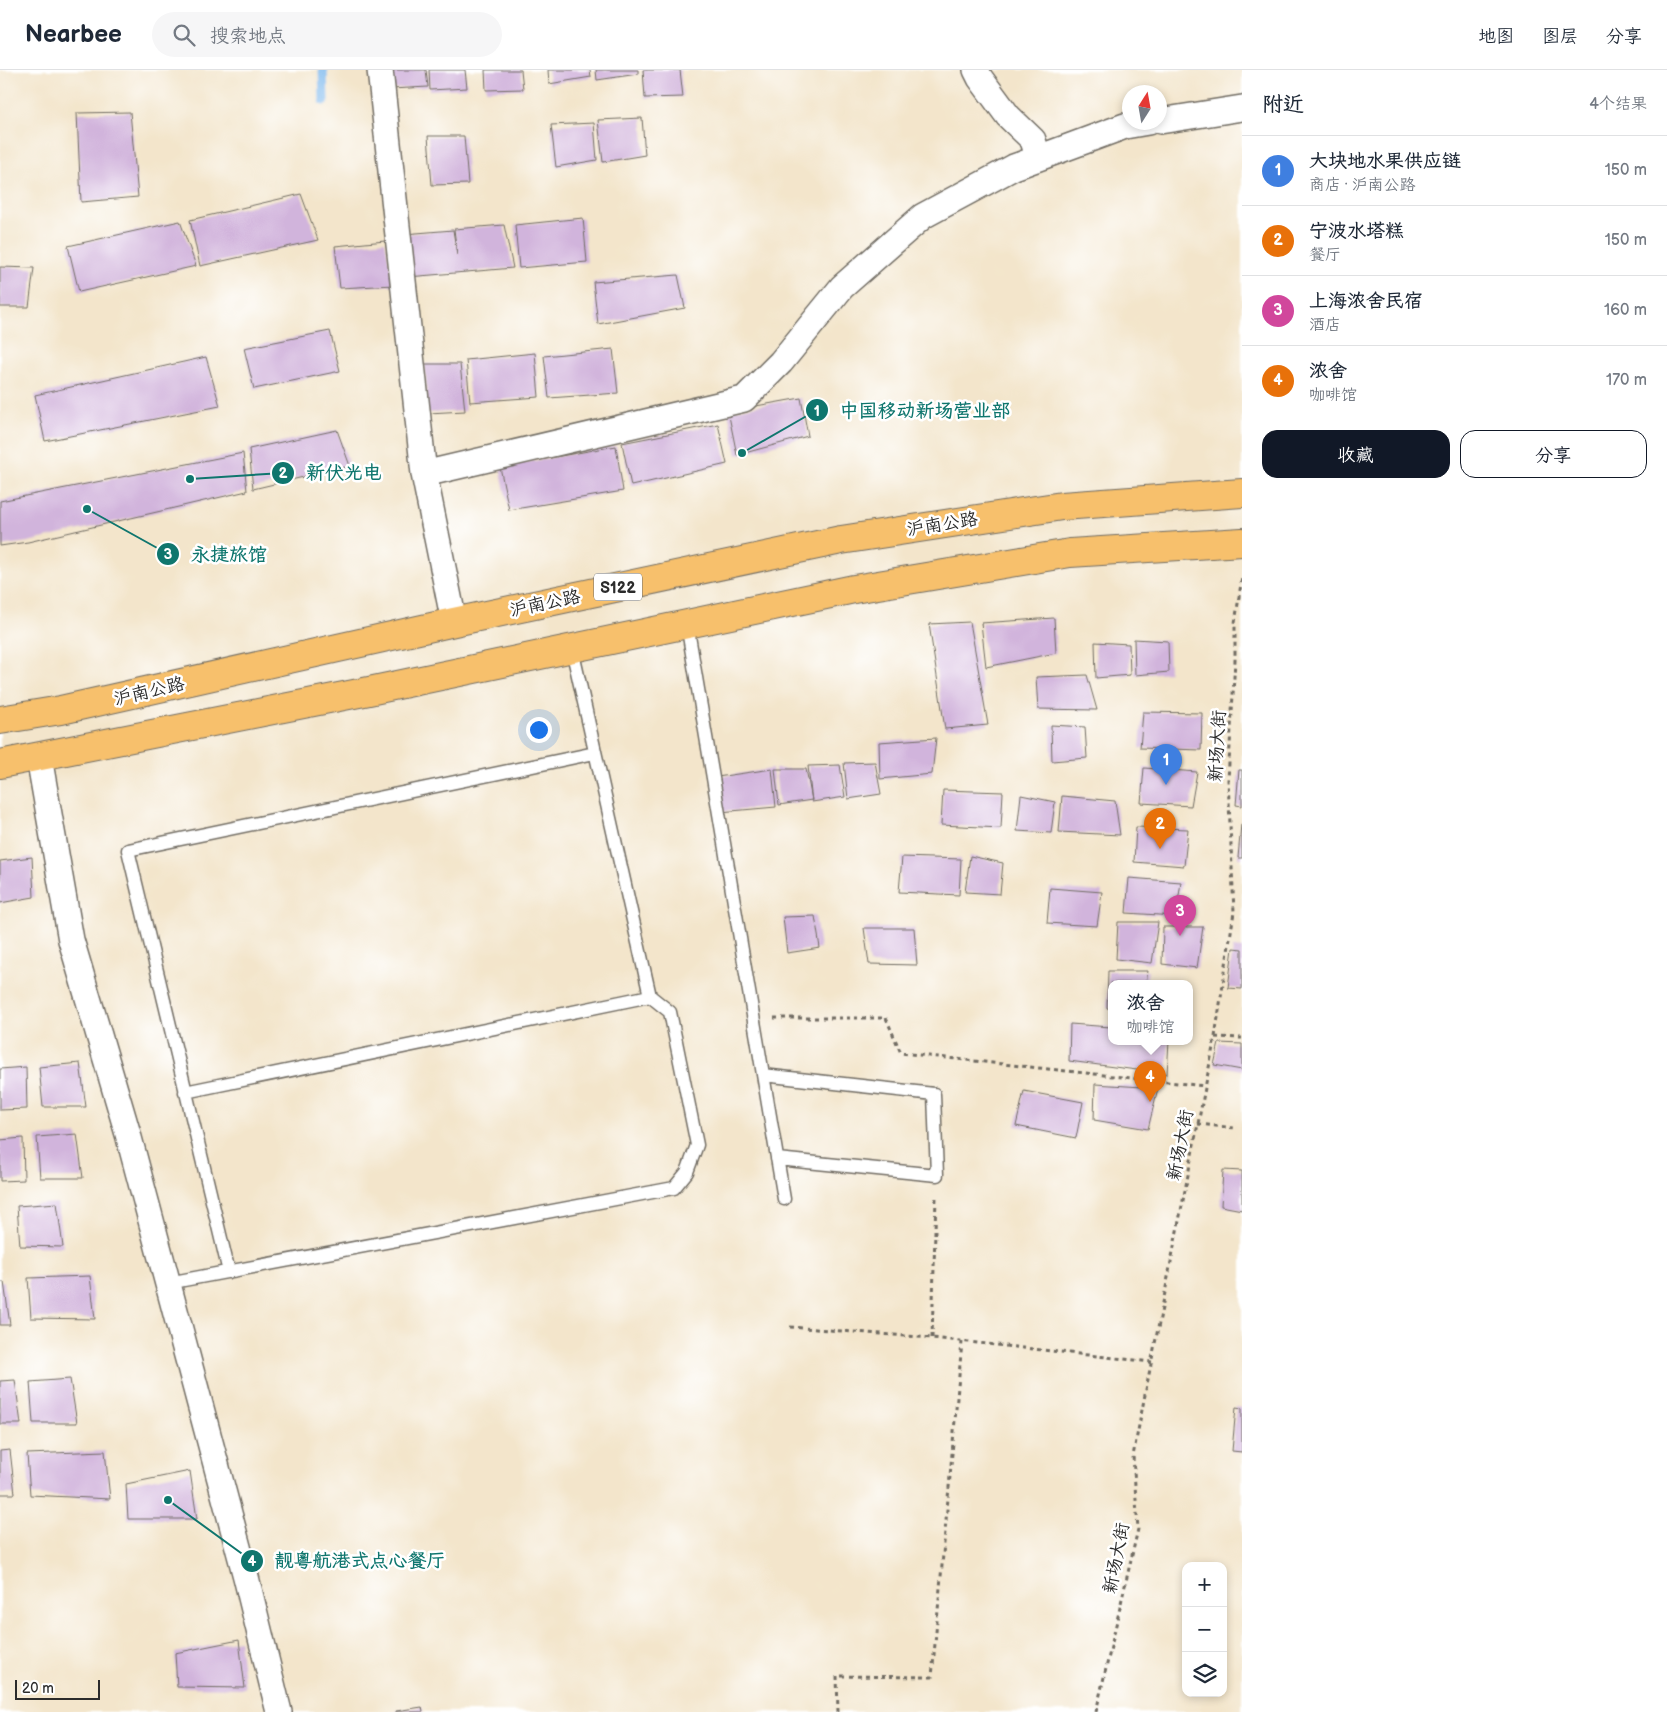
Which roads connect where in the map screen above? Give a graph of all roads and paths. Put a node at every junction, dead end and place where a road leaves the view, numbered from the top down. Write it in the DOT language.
graph roads {
  1 [pos="380,70"];
  2 [pos="976,70"];
  3 [pos="1242,108"];
  4 [pos="1167,120"];
  5 [pos="1122,127"];
  6 [pos="1038,158"];
  7 [pos="424,474"];
  8 [pos="1242,494"];
  9 [pos="1242,542"];
  10 [pos="1242,577"];
  11 [pos="454,622"];
  12 [pos="687,624"];
  13 [pos="572,649"];
  14 [pos="0,720"];
  15 [pos="595,753"];
  16 [pos="39,757"];
  17 [pos="0,764"];
  18 [pos="650,996"];
  19 [pos="754,1018"];
  20 [pos="1215,1037"];
  21 [pos="1242,1038"];
  22 [pos="763,1075"];
  23 [pos="1205,1086"];
  24 [pos="185,1092"];
  25 [pos="1198,1124"];
  26 [pos="1235,1128"];
  27 [pos="777,1159"];
  28 [pos="937,1175"];
  29 [pos="784,1199"];
  30 [pos="229,1272"];
  31 [pos="168,1282"];
  32 [pos="790,1327"];
  33 [pos="932,1338"];
  34 [pos="962,1342"];
  35 [pos="1152,1362"];
  36 [pos="279,1712"];
  37 [pos="838,1712"];
  38 [pos="1096,1712"];
  1 -- 7 [label="street"];
  2 -- 6 [label="street"];
  3 -- 4 [label="street"];
  5 -- 6 [label="street"];
  6 -- 7 [label="street"];
  7 -- 11 [label="street"];
  8 -- 11 [label="main road, 沪南公路 / S122"];
  9 -- 12 [label="main road"];
  10 -- 20 [label="path, 新场大街"];
  11 -- 14 [label="main road, 沪南公路 / S122"];
  12 -- 13 [label="main road"];
  12 -- 19 [label="lane"];
  13 -- 15 [label="lane"];
  13 -- 16 [label="main road"];
  15 -- 18 [label="lane"];
  15 -- 24 [label="lane"];
  16 -- 17 [label="main road"];
  16 -- 31 [label="street"];
  18 -- 24 [label="lane"];
  18 -- 30 [label="lane"];
  19 -- 22 [label="lane"];
  19 -- 23 [label="path"];
  20 -- 21 [label="path"];
  20 -- 23 [label="path, 新场大街"];
  22 -- 27 [label="lane"];
  22 -- 28 [label="lane"];
  23 -- 25 [label="path, 新场大街"];
  24 -- 30 [label="lane"];
  25 -- 26 [label="path"];
  25 -- 35 [label="path, 新场大街"];
  27 -- 28 [label="lane"];
  27 -- 29 [label="lane"];
  28 -- 33 [label="path"];
  30 -- 31 [label="lane"];
  31 -- 36 [label="street"];
  32 -- 33 [label="path"];
  33 -- 34 [label="path"];
  34 -- 35 [label="path"];
  34 -- 37 [label="path"];
  35 -- 38 [label="path, 新场大街"];
}
